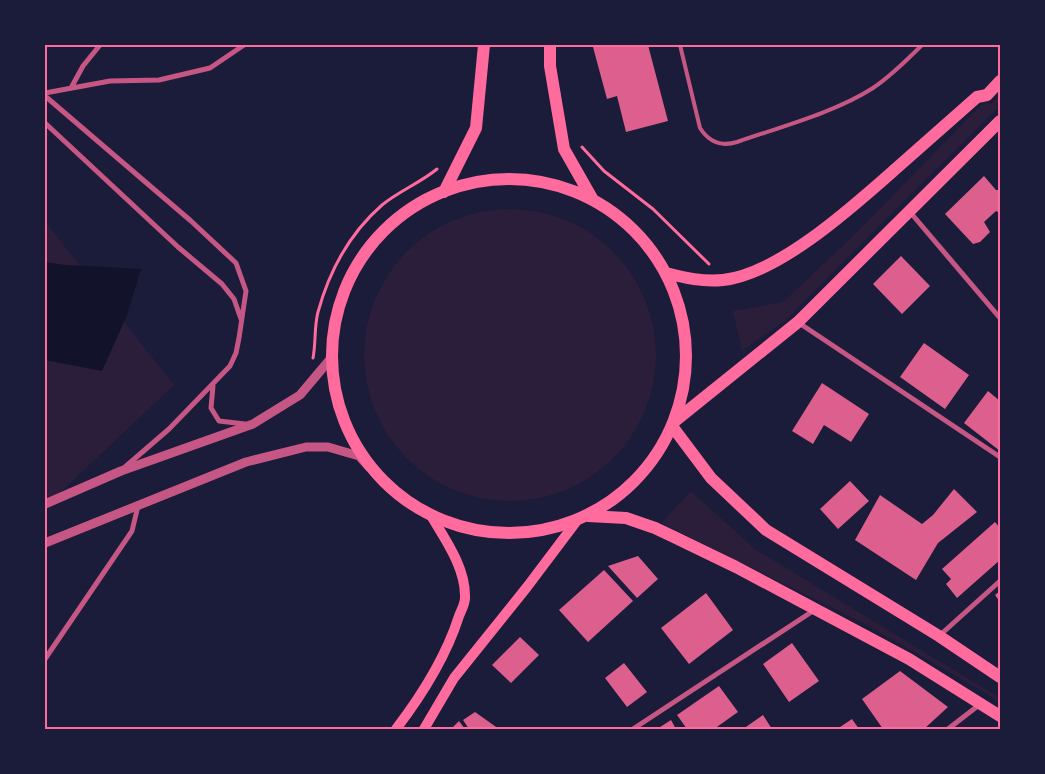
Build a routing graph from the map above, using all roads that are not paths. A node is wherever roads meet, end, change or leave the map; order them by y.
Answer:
1 (100, 45) edge
2 (244, 45) edge
3 (484, 45) edge
4 (550, 45) edge
5 (680, 45) edge
6 (922, 45) edge
7 (1000, 81) edge
8 (71, 88) junction
9 (45, 95) edge
10 (1000, 121) edge
11 (45, 123) edge
12 (444, 192) junction
13 (593, 200) junction
14 (910, 210) junction
15 (666, 273) junction
16 (1000, 318) edge
17 (242, 321) junction
18 (798, 322) junction
19 (332, 357) junction
20 (214, 384) junction
21 (673, 423) junction
22 (253, 424) junction
23 (1000, 457) edge
24 (369, 467) junction
25 (121, 471) junction
26 (45, 504) edge
27 (138, 505) junction
28 (430, 514) junction
29 (588, 516) junction
30 (576, 522) junction
31 (45, 543) edge
32 (1000, 581) edge
33 (816, 609) junction
34 (939, 636) junction
35 (45, 660) edge
36 (1000, 677) edge
37 (982, 703) junction
38 (1000, 716) edge
39 (396, 729) edge
40 (424, 729) edge
41 (633, 729) edge
42 (948, 729) edge

1 - 8 street
2 - 8 street
3 - 12 main road
4 - 13 main road
5 - 6 lane
7 - 15 main road
8 - 9 street
9 - 17 street
10 - 14 main road
11 - 17 street
12 - 13 main road
12 - 19 main road
13 - 15 main road
14 - 16 street
14 - 18 main road
15 - 21 main road
17 - 20 street
18 - 21 main road
18 - 23 street
19 - 22 street
19 - 24 main road
20 - 22 street
20 - 25 street
21 - 29 main road
21 - 34 main road
22 - 25 street
24 - 27 street
24 - 28 main road
25 - 26 street
27 - 31 street
27 - 35 street
28 - 30 main road
28 - 39 main road
29 - 30 main road
29 - 33 main road
30 - 40 main road
32 - 34 street
33 - 37 main road
33 - 41 street
34 - 36 main road
37 - 38 main road
37 - 42 street

